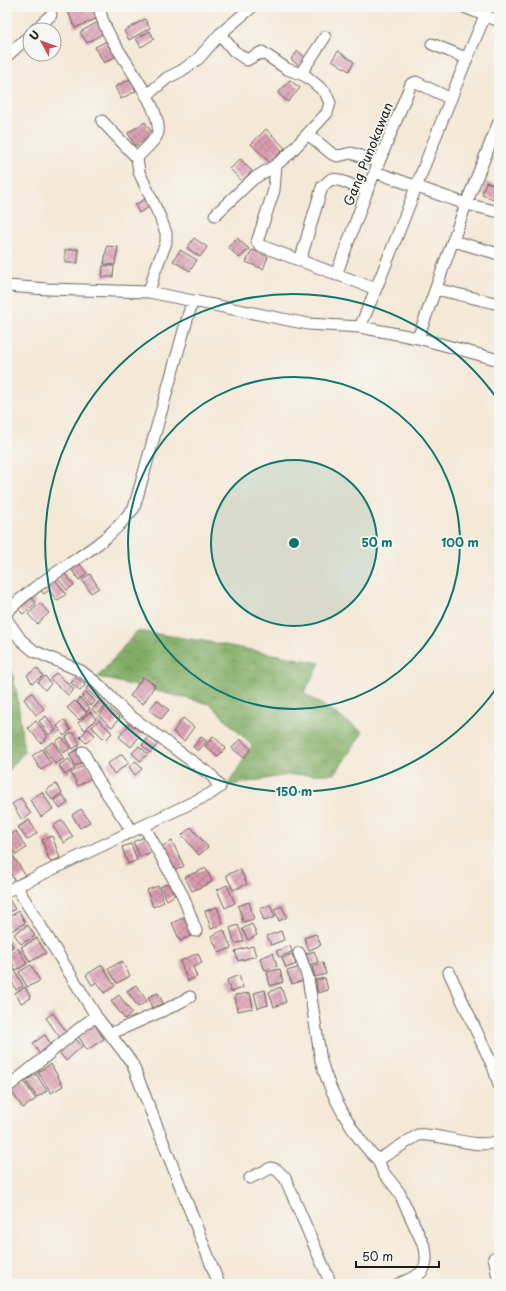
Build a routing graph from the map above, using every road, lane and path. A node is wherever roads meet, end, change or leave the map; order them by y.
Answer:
1 (98, 7) edge
2 (252, 7) edge
3 (464, 7) edge
4 (51, 15) dead end
5 (485, 16) junction
6 (499, 21) edge
7 (44, 22) edge
8 (220, 34) junction
9 (325, 37) dead end
10 (22, 42) edge
11 (432, 44) dead end
12 (7, 56) edge
13 (466, 58) junction
14 (301, 74) junction
15 (146, 96) junction
16 (451, 99) junction
17 (102, 121) dead end
18 (499, 122) edge
19 (308, 134) junction
20 (137, 158) junction
21 (276, 165) junction
22 (377, 167) junction
23 (417, 186) junction
24 (367, 191) junction
25 (466, 204) junction
26 (499, 212) edge
27 (215, 215) dead end
28 (453, 241) junction
29 (499, 254) edge
30 (300, 261) junction
31 (336, 275) junction
32 (7, 286) edge
33 (376, 289) junction
34 (436, 289) junction
35 (149, 292) junction
36 (192, 302) junction
37 (499, 304) edge
38 (360, 327) junction
39 (418, 338) junction
40 (499, 360) edge
41 (7, 612) edge
42 (7, 620) edge
43 (83, 752) dead end
44 (144, 826) junction
45 (132, 832) junction
46 (12, 888) edge
47 (196, 931) dead end
48 (298, 953) dead end
49 (448, 972) dead end
50 (190, 997) dead end
51 (96, 1016) junction
52 (110, 1034) junction
53 (499, 1085) edge
54 (7, 1087) edge
55 (499, 1140) edge
56 (378, 1160) junction
57 (250, 1178) dead end
58 (494, 1258) dead end
59 (499, 1281) edge
60 (219, 1284) edge
61 (331, 1284) edge
62 (398, 1284) edge

1 - 15 street
2 - 8 street
3 - 5 street
4 - 7 street
5 - 6 street
5 - 13 street
8 - 14 street
8 - 15 street
9 - 14 street
10 - 12 street
11 - 13 street
13 - 16 street
14 - 19 street
15 - 20 street
16 - 22 street, Gang Punokawan
16 - 23 street
17 - 20 street
18 - 25 street
19 - 21 street
19 - 22 street
20 - 35 street
21 - 27 street
21 - 30 street
22 - 23 street
22 - 24 street, Gang Punokawan
23 - 25 street
23 - 33 street
24 - 30 street
24 - 31 street, Gang Punokawan
25 - 26 street
25 - 28 street
28 - 29 street
28 - 34 street
30 - 31 street
31 - 33 street
32 - 35 street
33 - 38 street
34 - 37 street
34 - 39 street
35 - 36 street
36 - 38 street
36 - 41 street
38 - 39 street
39 - 40 street
42 - 44 street
43 - 45 street
44 - 45 street
44 - 47 street
45 - 46 street
46 - 51 street
48 - 56 street
49 - 53 street
50 - 52 street
51 - 52 street
51 - 54 street
52 - 60 street
55 - 56 street
56 - 62 street
57 - 61 street
58 - 59 street

